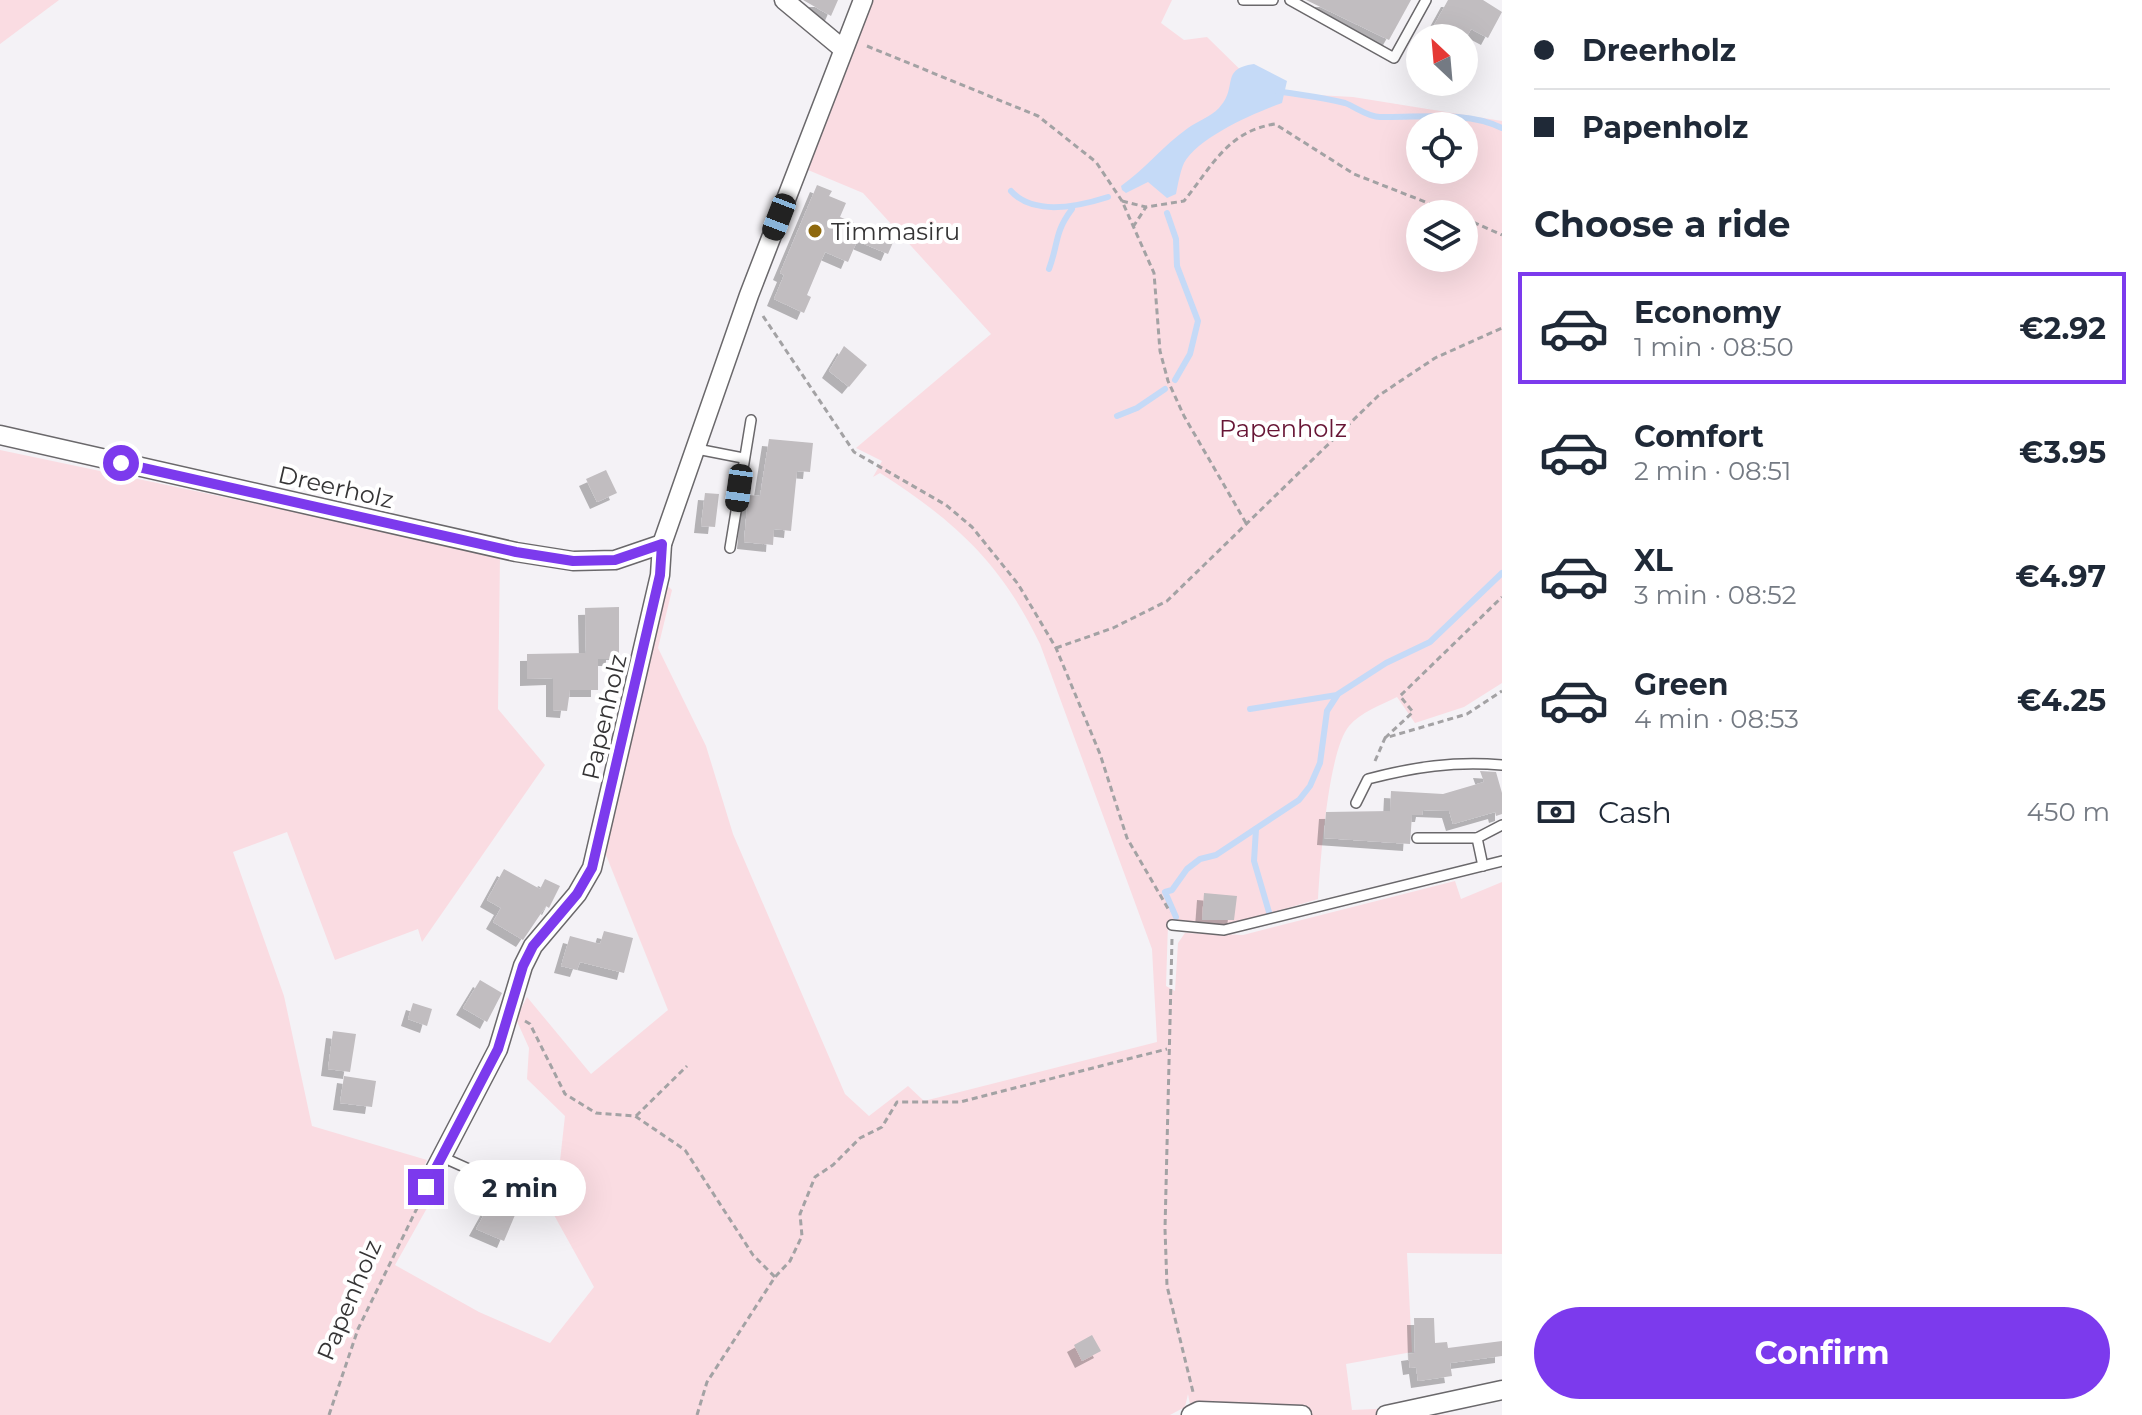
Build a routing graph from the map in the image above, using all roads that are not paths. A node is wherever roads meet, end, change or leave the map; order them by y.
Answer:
1 (784, 0) edge
2 (863, 0) edge
3 (1243, 0) edge
4 (1273, 0) edge
5 (1290, 0) edge
6 (1426, 0) edge
7 (1307, 4) edge
8 (846, 43) junction
9 (751, 420) dead end
10 (0, 435) edge
11 (697, 449) junction
12 (743, 458) junction
13 (662, 544) junction
14 (730, 548) dead end
15 (1502, 765) edge
16 (1356, 803) dead end
17 (1502, 825) edge
18 (1417, 838) dead end
19 (1477, 838) junction
20 (1502, 861) edge
21 (1483, 866) junction
22 (1172, 925) road end
23 (442, 1157) junction
24 (426, 1187) road end
25 (511, 1188) dead end
26 (1502, 1390) edge
27 (1195, 1413) edge
28 (1302, 1415) edge
29 (1386, 1415) edge

1 - 8 street
2 - 8 street, Papenholz
3 - 4 lane
5 - 7 lane
6 - 7 lane
8 - 11 street, Papenholz
9 - 12 lane
10 - 13 street, Dreerholz
11 - 12 lane
11 - 13 street, Papenholz
12 - 14 lane
13 - 23 street, Papenholz
15 - 16 lane
17 - 19 lane
18 - 19 lane
19 - 21 lane
20 - 21 lane
21 - 22 lane
23 - 24 street, Papenholz
23 - 25 lane
26 - 29 street
27 - 28 street

